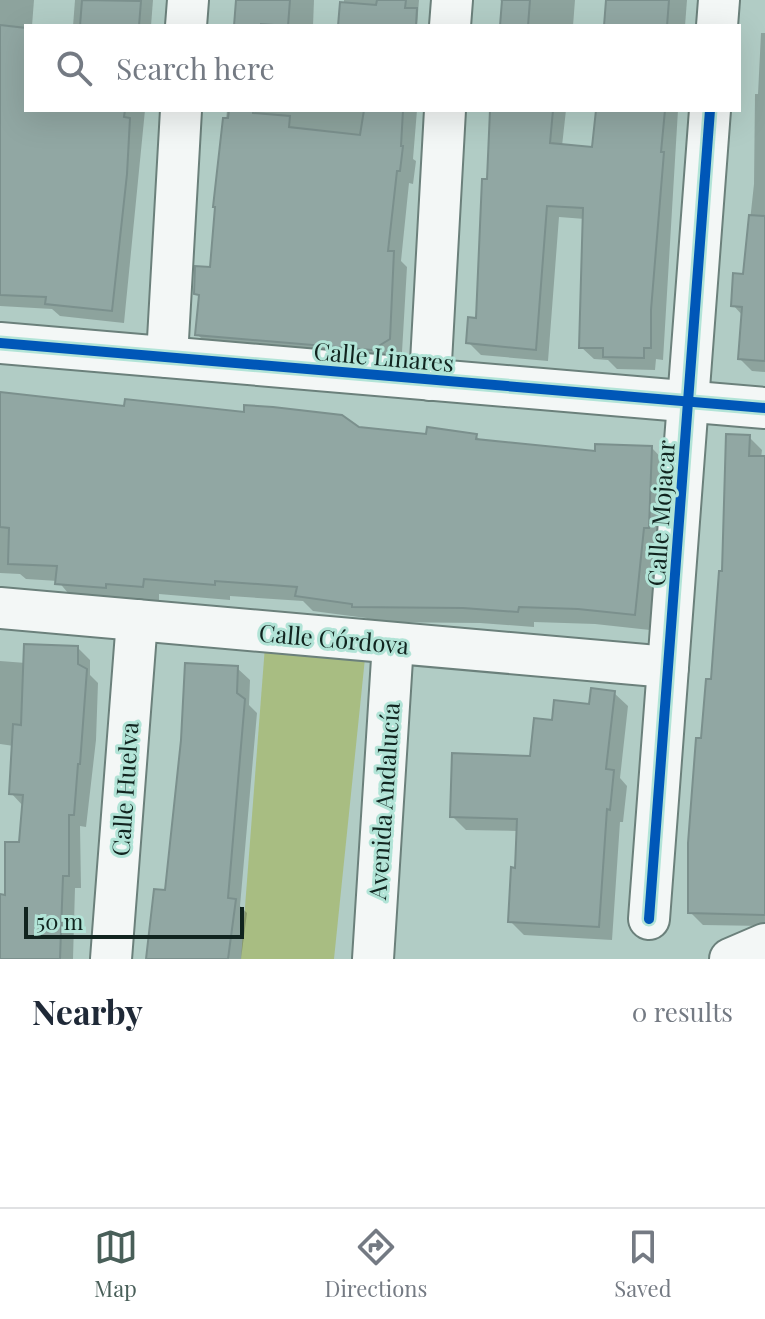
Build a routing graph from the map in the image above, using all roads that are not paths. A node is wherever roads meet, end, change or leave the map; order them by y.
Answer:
1 (188, 0) edge
2 (452, 0) edge
3 (719, 0) edge
4 (186, 24) edge
5 (450, 24) edge
6 (717, 24) edge
7 (181, 112) edge
8 (445, 112) edge
9 (710, 112) edge
10 (0, 343) edge
11 (167, 357) junction
12 (430, 380) junction
13 (688, 402) junction
14 (765, 408) edge
15 (0, 608) edge
16 (137, 620) junction
17 (393, 643) junction
18 (668, 667) junction
19 (649, 919) dead end
20 (765, 944) edge
21 (111, 959) edge
22 (373, 959) edge
23 (730, 959) edge

1 - 4 street
2 - 5 street
3 - 6 street
7 - 11 street
8 - 12 street
9 - 13 street, Calle Mojacar
10 - 11 street, Calle Linares
11 - 12 street, Calle Linares
12 - 13 street, Calle Linares
13 - 14 street, Calle Linares
13 - 18 street, Calle Mojacar
15 - 16 street, Calle Córdova
16 - 17 street, Calle Córdova
16 - 21 street, Calle Huelva
17 - 18 street, Calle Córdova
17 - 22 street, Avenida Andalucía
18 - 19 street, Calle Mojacar
20 - 23 street

